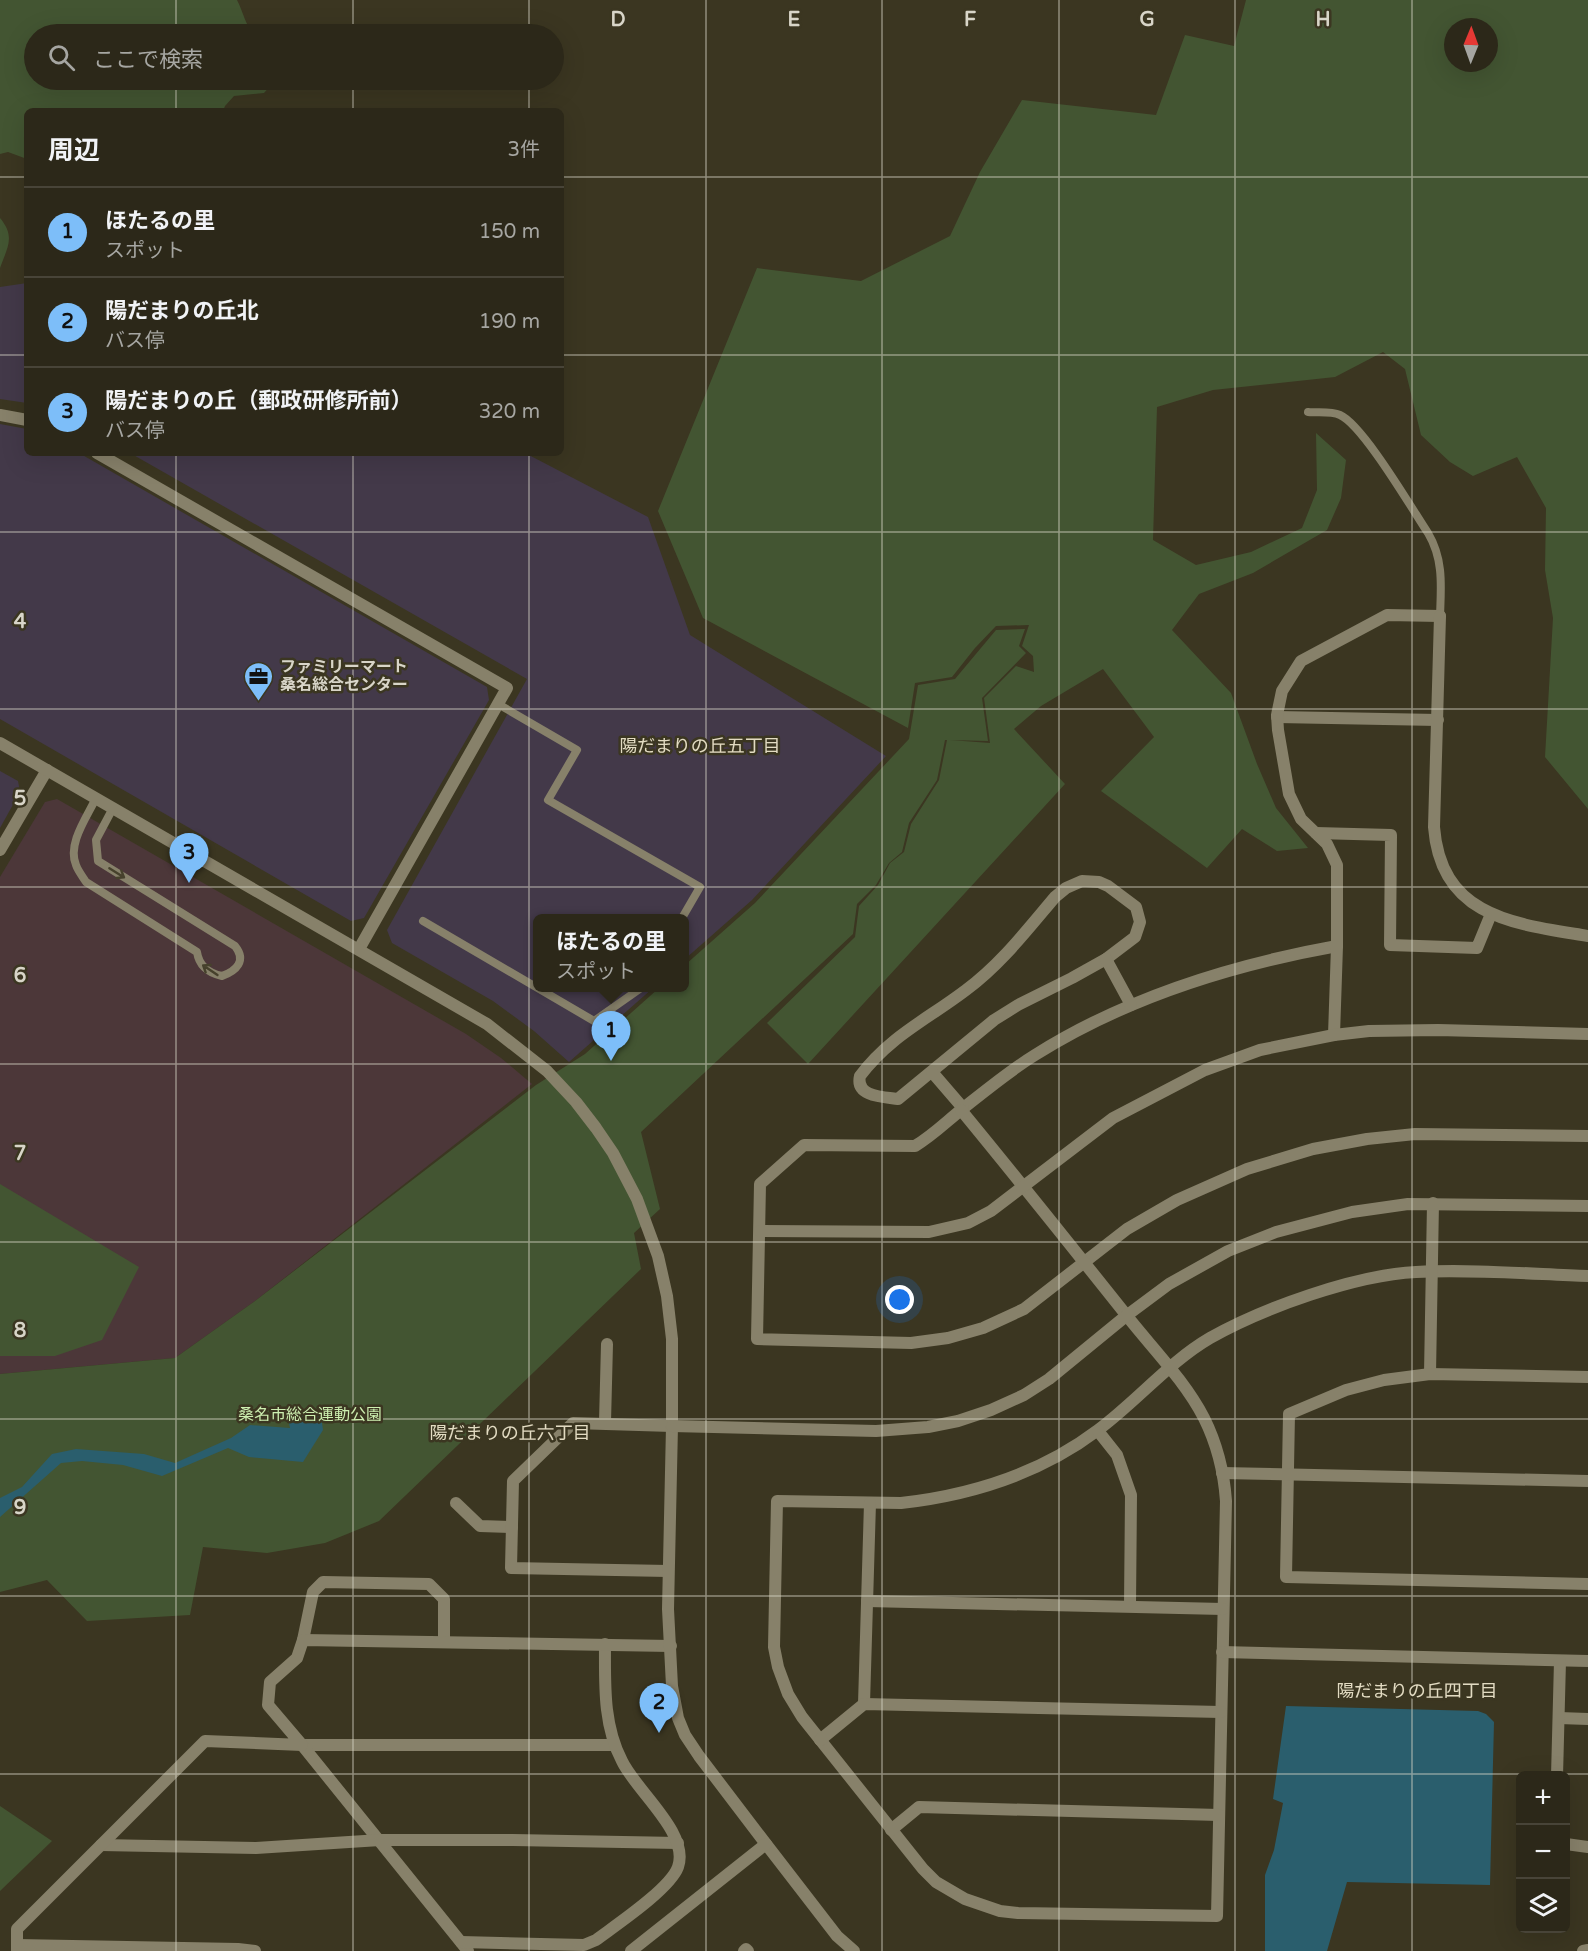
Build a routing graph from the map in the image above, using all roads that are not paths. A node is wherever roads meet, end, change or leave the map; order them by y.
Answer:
1 (1308, 412) dead end
2 (0, 415) edge
3 (24, 419) edge
4 (102, 456) edge
5 (1440, 616) junction
6 (498, 704) junction
7 (1277, 717) junction
8 (1438, 720) junction
9 (0, 743) edge
10 (47, 770) junction
11 (96, 798) junction
12 (113, 808) junction
13 (1316, 833) junction
14 (0, 850) edge
15 (684, 914) edge
16 (1491, 914) junction
17 (423, 921) dead end
18 (1588, 936) edge
19 (1337, 946) junction
20 (359, 949) junction
21 (1106, 959) junction
22 (533, 985) edge
23 (544, 992) edge
24 (634, 992) edge
25 (1131, 1005) junction
26 (1588, 1034) edge
27 (1334, 1035) junction
28 (932, 1072) junction
29 (962, 1109) junction
30 (1588, 1136) edge
31 (1023, 1185) junction
32 (1433, 1203) junction
33 (1588, 1206) edge
34 (760, 1232) junction
35 (1085, 1261) junction
36 (1432, 1272) junction
37 (1588, 1276) edge
38 (1126, 1316) junction
39 (607, 1344) dead end
40 (1170, 1369) junction
41 (1430, 1374) junction
42 (1588, 1377) edge
43 (605, 1422) junction
44 (672, 1426) junction
45 (1098, 1431) junction
46 (1222, 1473) junction
47 (1287, 1474) junction
48 (1588, 1481) edge
49 (456, 1503) dead end
50 (870, 1503) junction
51 (512, 1527) junction
52 (669, 1571) junction
53 (1588, 1584) edge
54 (867, 1601) junction
55 (1130, 1606) junction
56 (1223, 1609) junction
57 (303, 1640) junction
58 (444, 1642) junction
59 (605, 1644) junction
60 (671, 1646) junction
61 (1222, 1652) junction
62 (1560, 1660) junction
63 (1588, 1661) edge
64 (864, 1704) junction
65 (1221, 1713) junction
66 (1559, 1718) junction
67 (1588, 1719) edge
68 (820, 1740) junction
69 (302, 1745) junction
70 (614, 1746) junction
71 (1557, 1771) edge
72 (1220, 1815) junction
73 (891, 1830) junction
74 (380, 1840) junction
75 (678, 1843) junction
76 (766, 1844) junction
77 (101, 1845) junction
78 (1570, 1845) edge
79 (1588, 1847) edge
80 (465, 1947) edge
81 (17, 1948) edge
82 (1588, 1950) edge
83 (255, 1951) edge
84 (631, 1951) edge
85 (854, 1951) edge
86 (1583, 1951) edge

1 - 5 lane
2 - 3 street
4 - 6 street
5 - 7 street
5 - 8 street
6 - 15 lane
6 - 20 street
7 - 8 street
7 - 13 street
8 - 16 street
9 - 10 street
10 - 11 street
10 - 14 street
11 - 12 street
12 -> 11 lane
12 - 20 street
13 - 16 street
13 - 19 street
16 - 18 street
17 - 22 lane
19 - 25 street
19 - 27 street
20 - 44 street
21 - 25 street
21 - 28 street
21 - 28 street
23 - 24 lane
25 - 29 street
26 - 27 street
27 - 31 street
28 - 29 street
29 - 31 street
29 - 34 street
30 - 35 street
31 - 34 street
31 - 35 street
32 - 33 street
32 - 36 street
32 - 38 street
34 - 35 street
35 - 38 street
36 - 37 street
36 - 40 street
36 - 41 street
38 - 40 street
38 - 44 street
39 - 43 street
40 - 45 street
40 - 46 street
41 - 42 street
41 - 47 street
43 - 44 street
43 - 51 street
44 - 52 street
45 - 50 street
45 - 55 street
46 - 47 street
46 - 56 street
47 - 48 street
47 - 53 street
49 - 51 street
50 - 54 street
50 - 68 street
51 - 52 street
52 - 60 street
54 - 55 street
54 - 64 street
55 - 56 street
56 - 61 street
57 - 58 street
57 - 58 street
57 - 69 street
58 - 59 street
59 - 60 street
59 - 70 street
60 - 76 street
61 - 62 street
61 - 65 street
62 - 63 street
62 - 66 street
64 - 65 street
64 - 68 street
65 - 72 street
66 - 67 street
66 - 71 street
68 - 73 street
69 - 70 street
69 - 74 street
69 - 77 street
70 - 75 street
72 - 73 street
72 - 73 street
74 - 75 street
74 - 77 street
74 - 80 street
75 - 80 street
76 - 84 street
76 - 85 street
77 - 81 street
78 - 79 street
81 - 83 street
82 - 86 street

